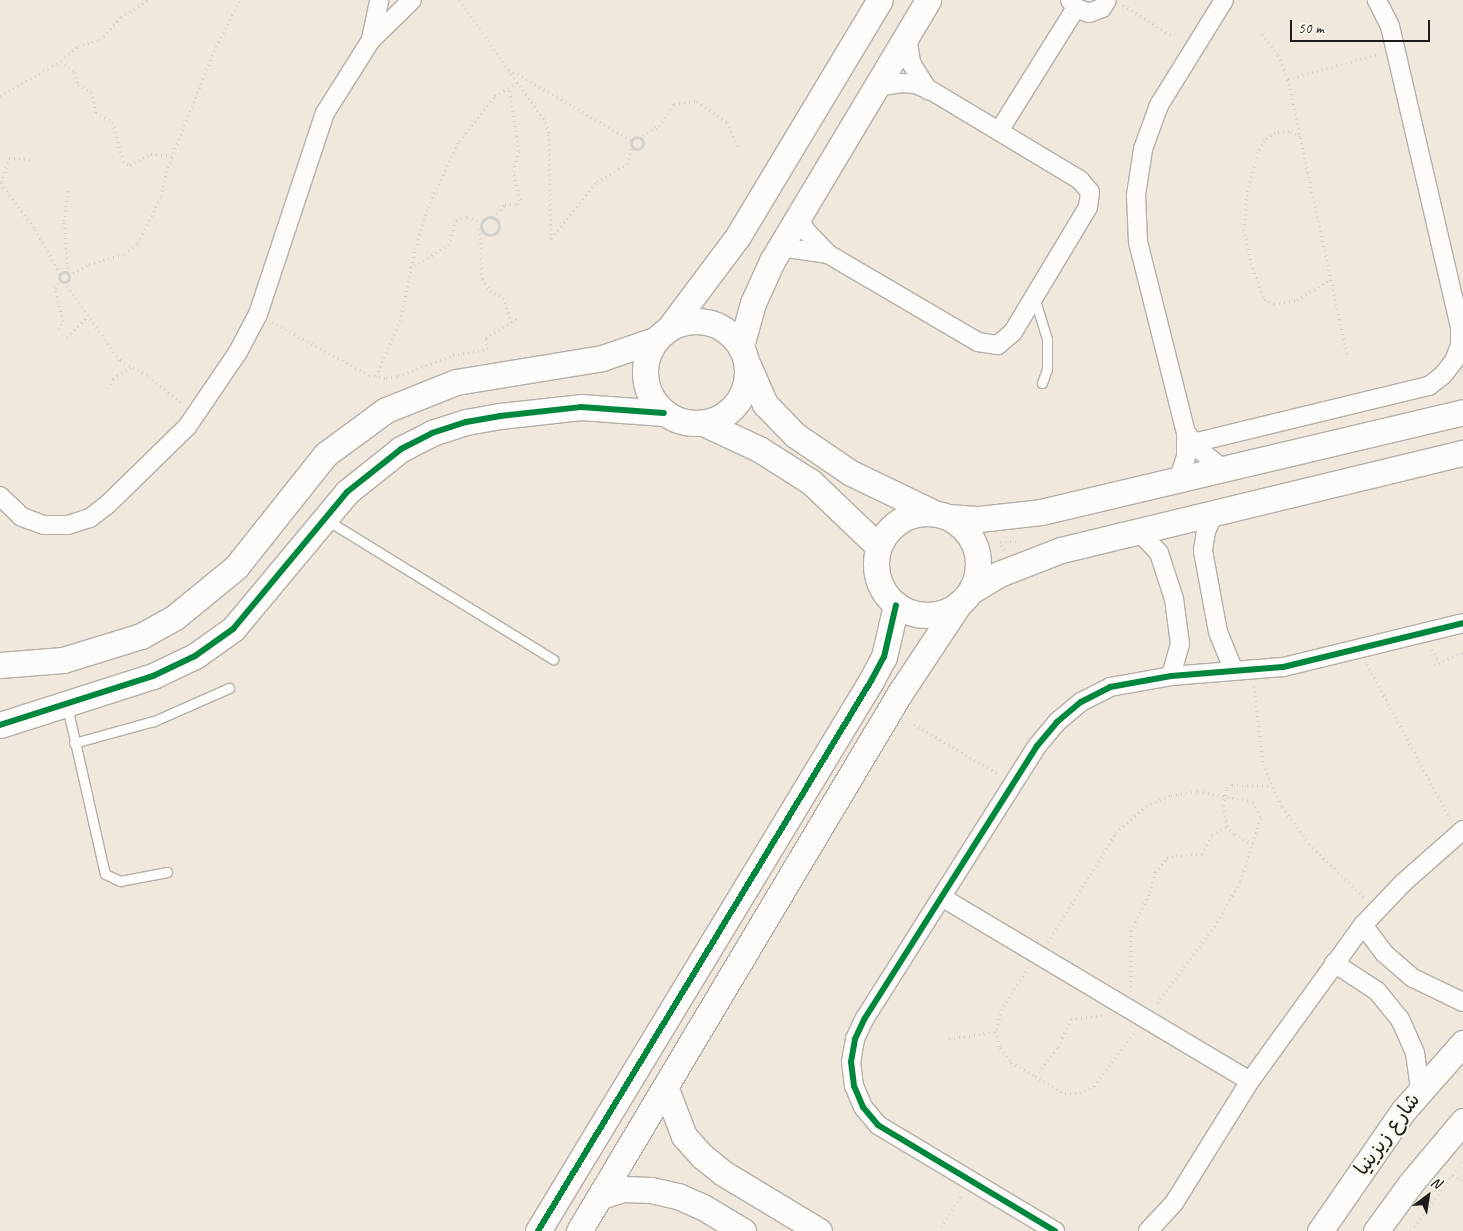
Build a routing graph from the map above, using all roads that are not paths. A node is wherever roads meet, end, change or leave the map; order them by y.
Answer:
1 (379, 0) edge
2 (412, 0) edge
3 (880, 0) edge
4 (928, 0) edge
5 (1107, 0) edge
6 (1224, 0) edge
7 (1377, 0) edge
8 (1073, 4) edge
9 (907, 34) junction
10 (371, 40) junction
11 (876, 87) junction
12 (928, 90) junction
13 (999, 131) junction
14 (798, 217) junction
15 (780, 247) junction
16 (828, 254) junction
17 (1034, 297) junction
18 (662, 334) junction
19 (744, 356) junction
20 (1042, 383) dead end
21 (1463, 412) edge
22 (664, 413) junction
23 (703, 424) junction
24 (1190, 438) junction
25 (1463, 453) edge
26 (1223, 469) junction
27 (1178, 480) junction
28 (0, 496) edge
29 (1215, 512) junction
30 (940, 514) junction
31 (325, 519) junction
32 (1138, 531) junction
33 (878, 546) junction
34 (965, 598) junction
35 (896, 605) junction
36 (1463, 622) edge
37 (141, 636) junction
38 (553, 658) dead end
39 (0, 664) edge
40 (1234, 670) junction
41 (153, 676) junction
42 (1171, 676) junction
43 (229, 688) dead end
44 (66, 703) junction
45 (0, 725) edge
46 (74, 743) junction
47 (1461, 832) edge
48 (167, 872) dead end
49 (943, 898) junction
50 (1363, 925) junction
51 (1334, 963) junction
52 (1463, 1002) edge
53 (1463, 1043) edge
54 (1250, 1081) junction
55 (666, 1089) junction
56 (1420, 1089) junction
57 (1463, 1121) edge
58 (601, 1196) junction
59 (538, 1231) edge
60 (579, 1231) edge
61 (743, 1231) edge
62 (819, 1231) edge
63 (1055, 1231) edge
64 (1148, 1231) edge
65 (1320, 1231) edge
66 (1376, 1231) edge

1 - 10 street
2 - 10 street
3 - 18 street
4 - 9 street
5 - 8 street
6 - 24 street
7 - 24 street
8 - 13 street
9 - 11 street
9 - 12 street
10 - 28 street
11 - 12 street
11 - 14 street
12 - 13 street
13 - 17 street
14 - 15 street
14 - 16 street
15 - 16 street
15 - 19 street
16 - 17 street
17 - 20 lane
18 - 19 street
18 - 22 street
18 - 37 street
19 - 23 street
19 - 30 street
21 - 26 street
22 - 23 street
22 - 31 street
23 - 33 street
24 - 26 street
24 - 27 street
25 - 29 street
26 - 27 street
27 - 30 street
29 - 32 street
29 - 40 street
30 - 33 street
30 - 34 street
31 - 38 lane
31 - 41 street
32 - 34 street
32 - 42 street
33 - 35 street
34 - 35 street
34 - 55 street
35 - 59 street
36 - 40 street
37 - 39 street
37 - 41 street
40 - 42 street
41 - 44 street
42 - 49 street
43 - 46 lane
44 - 45 street
44 - 46 lane
46 - 48 lane
47 - 50 street
49 - 54 street
49 - 63 street
50 - 51 street
50 - 52 street
51 - 54 street
51 - 56 street
53 - 56 street, شارع زيزينيا
54 - 64 street
55 - 58 street
55 - 62 street
56 - 65 street, شارع زيزينيا
57 - 66 street
58 - 60 street
58 - 61 street

